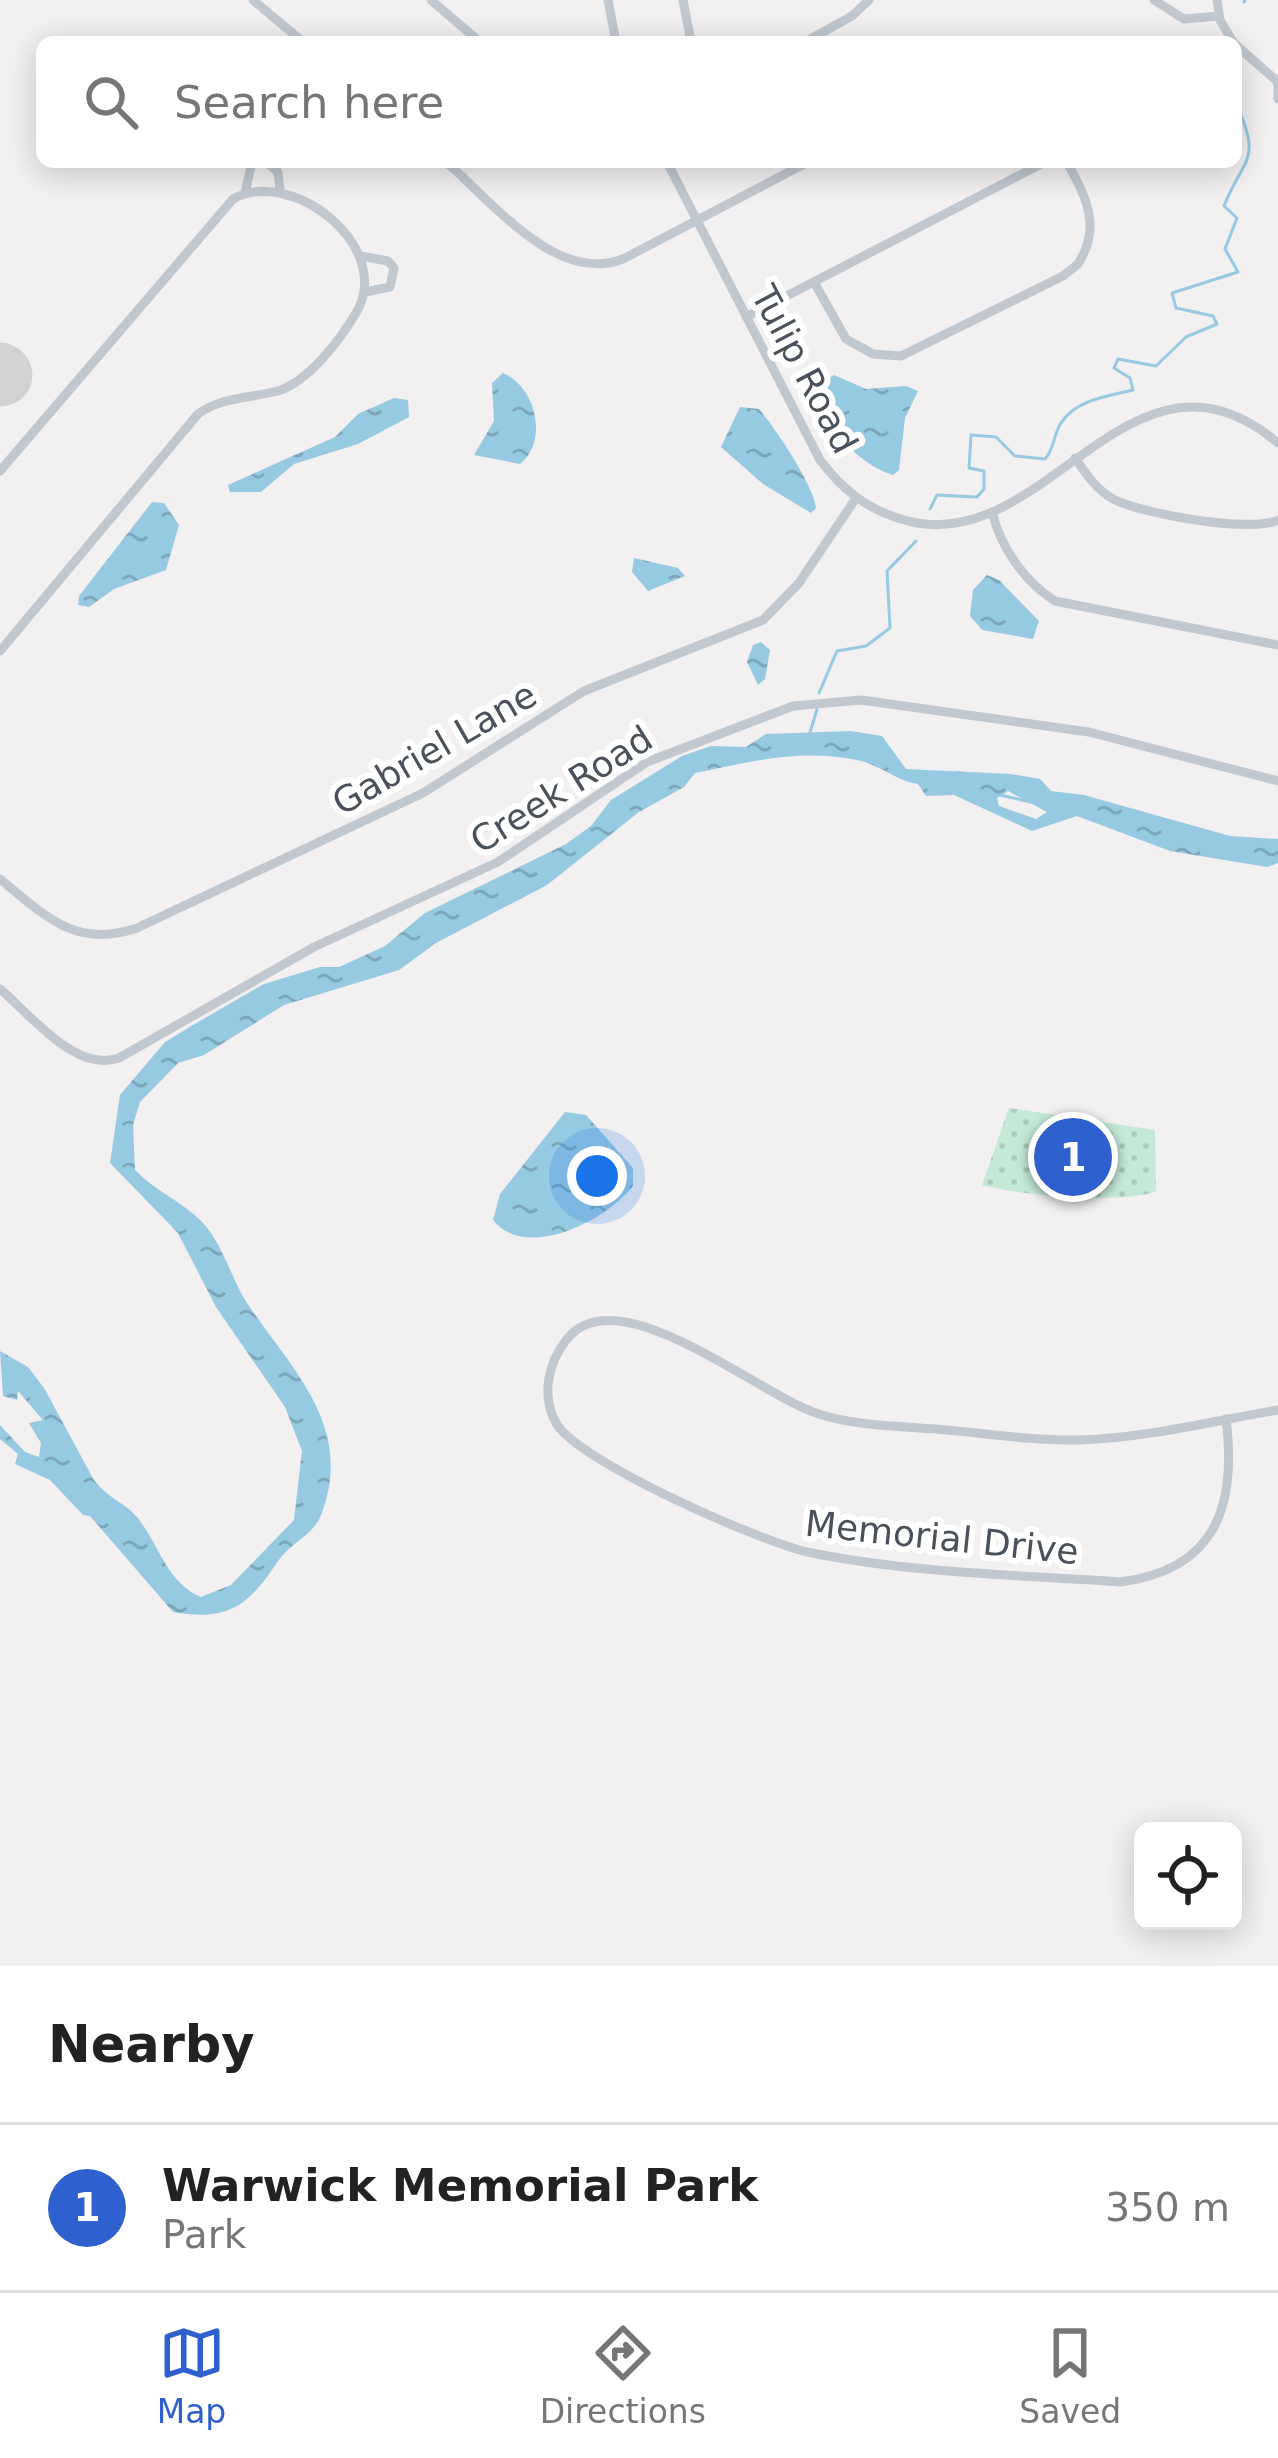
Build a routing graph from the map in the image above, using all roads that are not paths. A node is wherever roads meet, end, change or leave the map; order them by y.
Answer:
1 (253, 0) edge
2 (430, 0) edge
3 (608, 0) edge
4 (683, 0) edge
5 (869, 0) edge
6 (1154, 0) edge
7 (1217, 0) edge
8 (1219, 16) junction
9 (296, 36) edge
10 (473, 36) edge
11 (615, 36) edge
12 (690, 36) edge
13 (816, 36) edge
14 (1230, 36) edge
15 (1242, 51) edge
16 (1278, 83) edge
17 (1278, 99) edge
18 (251, 168) edge
19 (273, 168) edge
20 (453, 168) edge
21 (670, 168) edge
22 (796, 168) edge
23 (1033, 168) edge
24 (1070, 168) edge
25 (280, 190) junction
26 (245, 193) junction
27 (696, 220) junction
28 (361, 256) junction
29 (814, 282) junction
30 (365, 292) junction
31 (746, 317) junction
32 (1278, 443) edge
33 (1075, 458) junction
34 (0, 471) edge
35 (856, 498) junction
36 (992, 512) junction
37 (1278, 520) edge
38 (1278, 645) edge
39 (0, 651) edge
40 (1278, 781) edge
41 (0, 879) edge
42 (0, 989) edge
43 (1278, 1411) edge
44 (1226, 1419) junction

1 - 9 street
2 - 10 street
3 - 11 street
4 - 12 street
5 - 13 street
6 - 8 street
7 - 8 street
8 - 14 street
15 - 16 street
16 - 17 street
18 - 26 street
19 - 25 street
20 - 27 street
21 - 27 street, Tulip Road
22 - 27 street
23 - 29 street
24 - 29 street
25 - 26 street
25 - 28 street
26 - 34 street
27 - 31 street, Tulip Road
28 - 30 street
28 - 30 street
29 - 31 street
30 - 39 street
31 - 35 street, Tulip Road
32 - 33 street, Tulip Road
33 - 36 street, Tulip Road
33 - 37 street
35 - 36 street, Tulip Road
35 - 41 street, Gabriel Lane
36 - 38 street
40 - 42 street, Creek Road
43 - 44 street, Memorial Drive
44 - 44 street, Memorial Drive

